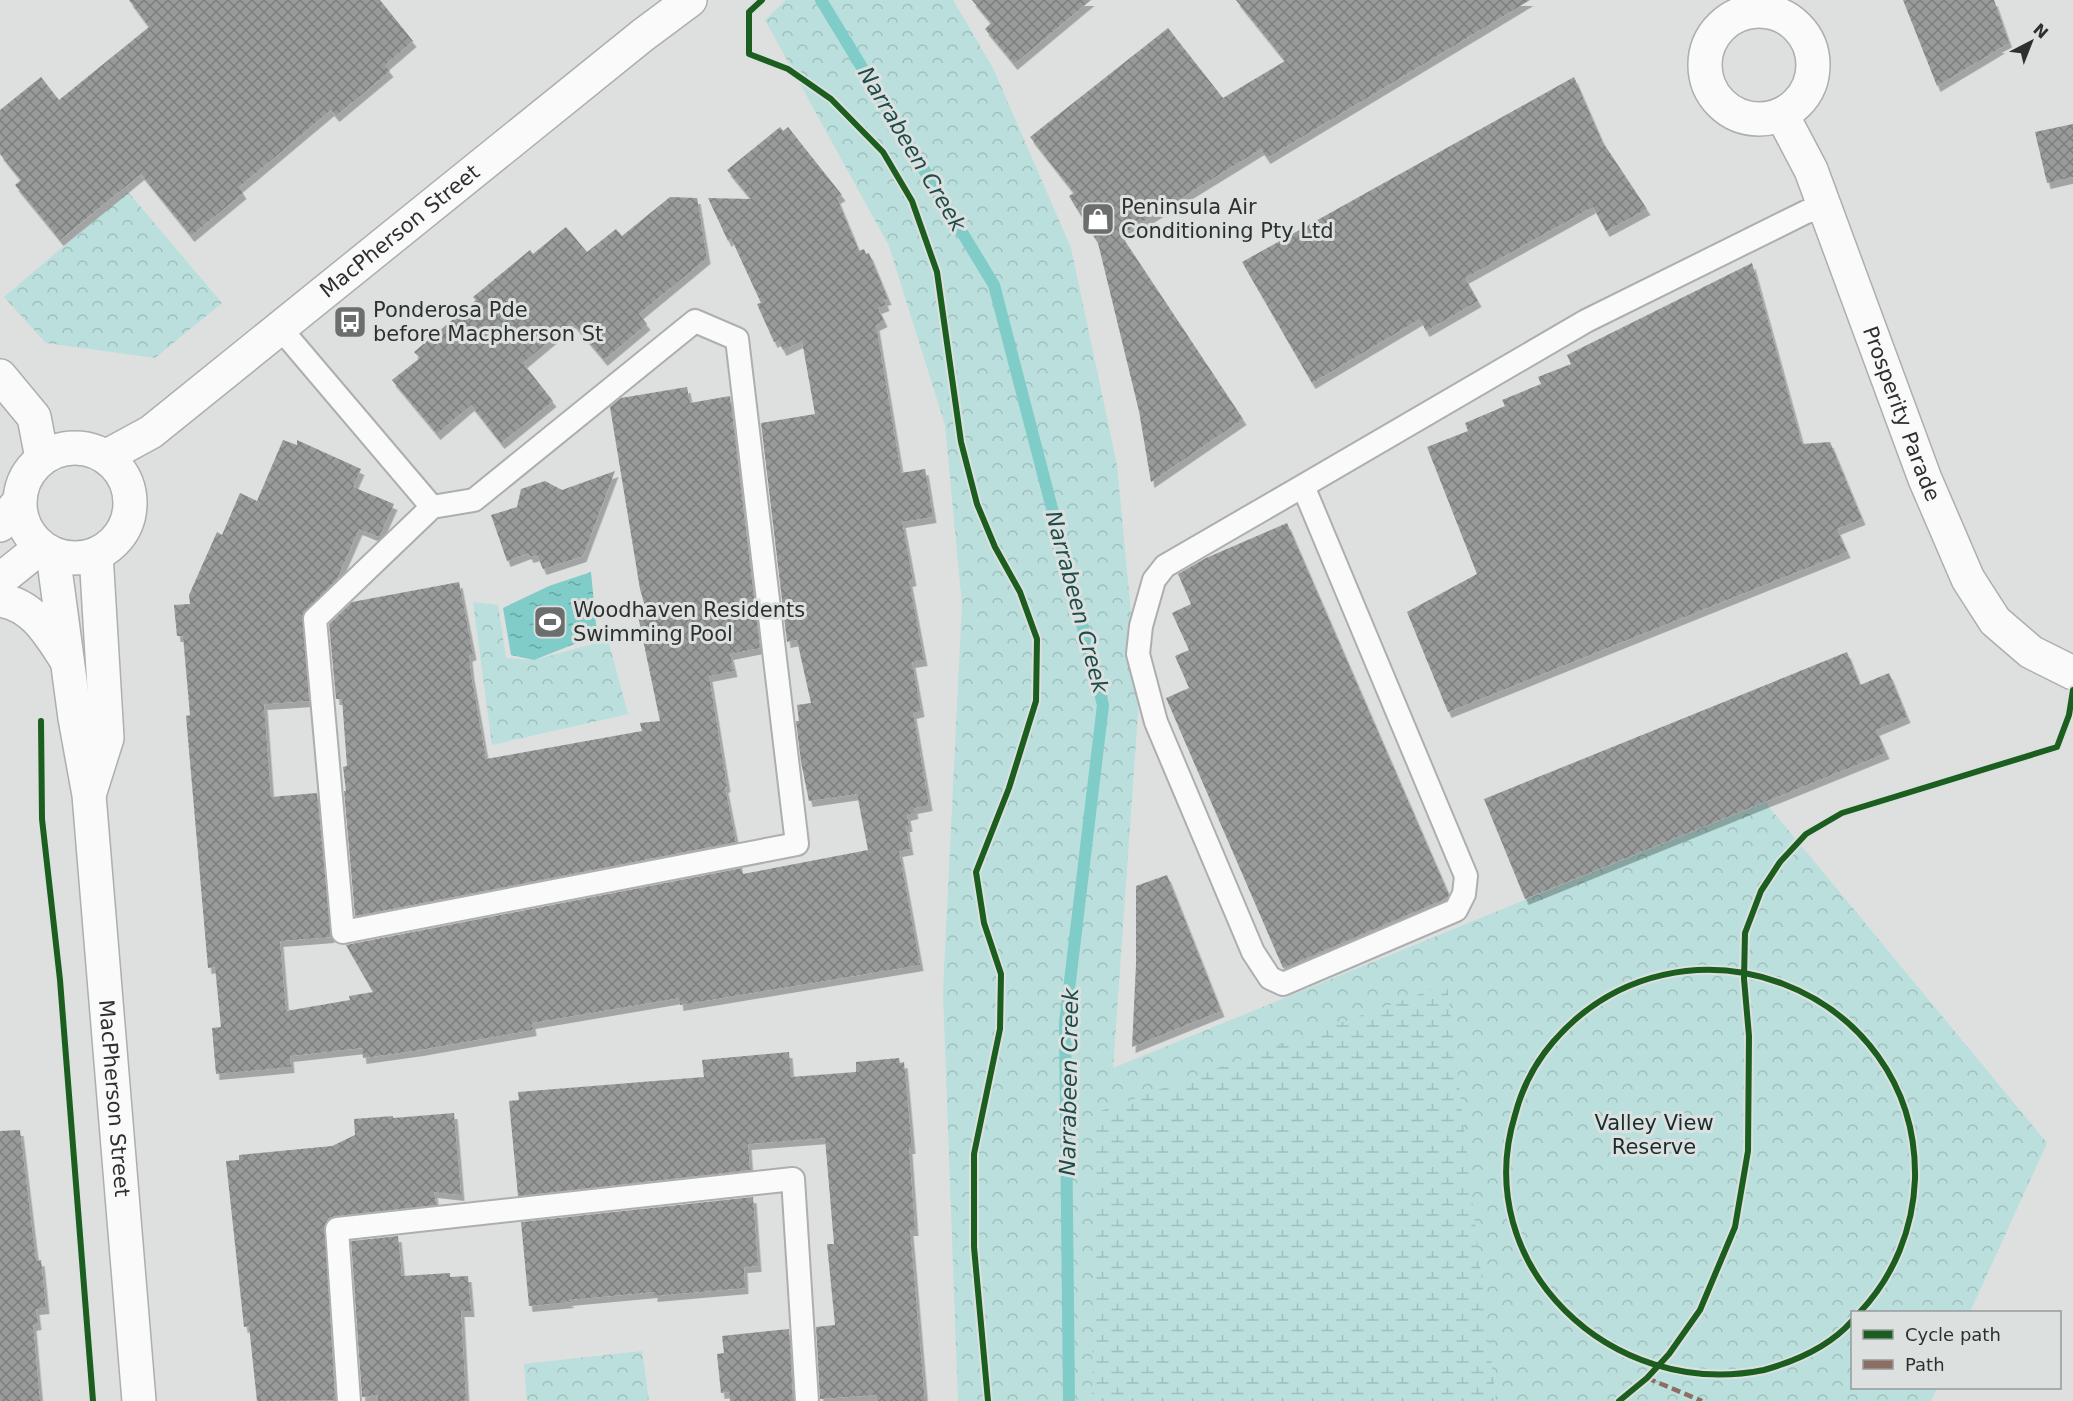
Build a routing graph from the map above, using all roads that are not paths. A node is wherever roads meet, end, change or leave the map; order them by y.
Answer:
1 (690, 0) edge
2 (1782, 115) dead end
3 (1825, 207) junction
4 (280, 328) junction
5 (0, 376) edge
6 (105, 457) junction
7 (42, 458) junction
8 (1303, 486) junction
9 (432, 507) junction
10 (10, 514) edge
11 (47, 550) junction
12 (96, 554) junction
13 (0, 580) edge
14 (0, 600) edge
15 (67, 661) junction
16 (2073, 673) edge
17 (89, 795) junction
18 (139, 1401) edge
19 (349, 1401) edge
20 (807, 1401) edge

1 - 4 street, MacPherson Street
2 - 3 street, Prosperity Parade
3 - 8 lane
3 - 16 street, Prosperity Parade
4 - 6 street, MacPherson Street
4 - 9 lane
5 - 7 street
6 - 7 street
6 - 12 street
7 - 10 street
8 - 8 lane
9 - 9 lane
10 - 11 street
11 - 12 street
11 - 13 street
11 - 15 street, MacPherson Street
12 - 17 street, MacPherson Street
14 - 15 street
15 - 17 street, MacPherson Street
17 - 18 street, MacPherson Street
19 - 20 lane

